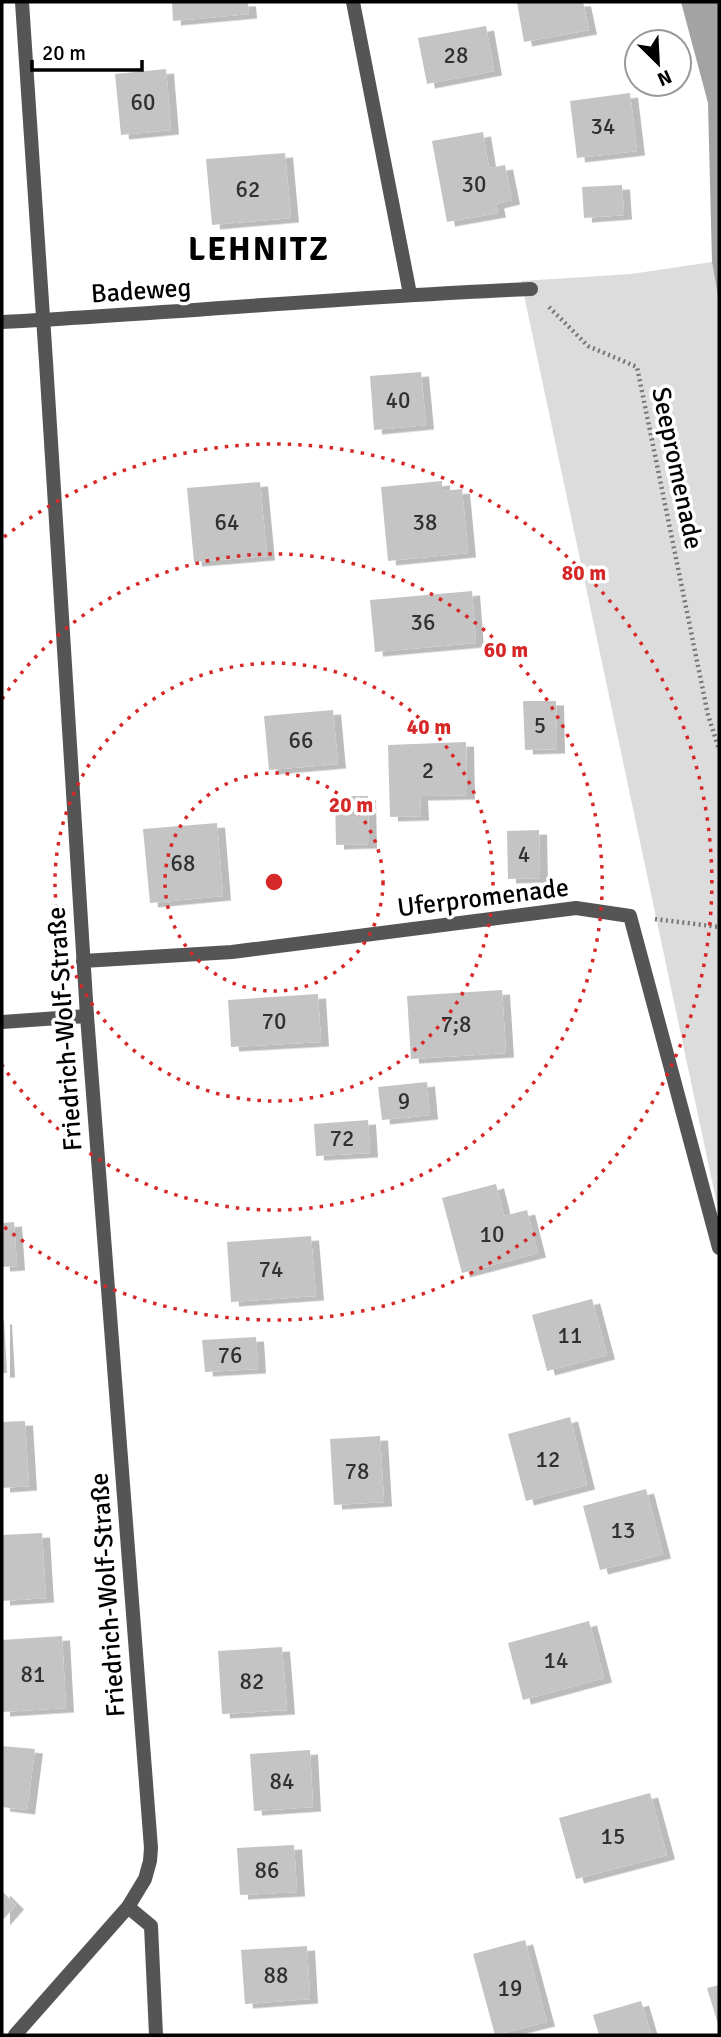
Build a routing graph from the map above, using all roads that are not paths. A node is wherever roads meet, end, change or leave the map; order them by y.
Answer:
1 (22, 2) edge
2 (353, 2) edge
3 (531, 289) road end
4 (410, 294) junction
5 (44, 321) junction
6 (2, 323) edge
7 (83, 961) junction
8 (87, 1016) junction
9 (2, 1022) edge
10 (719, 1248) edge
11 (128, 1907) junction
12 (15, 2035) edge
13 (156, 2035) edge

1 - 5 street, Friedrich-Wolf-Straße
2 - 4 street
3 - 4 street, Badeweg
4 - 5 street, Badeweg
5 - 6 street, Badeweg
5 - 7 street, Friedrich-Wolf-Straße
7 - 8 street, Friedrich-Wolf-Straße
7 - 10 street, Uferpromenade
8 - 9 street
8 - 11 street, Friedrich-Wolf-Straße
11 - 12 street, Friedrich-Wolf-Straße
11 - 13 street

